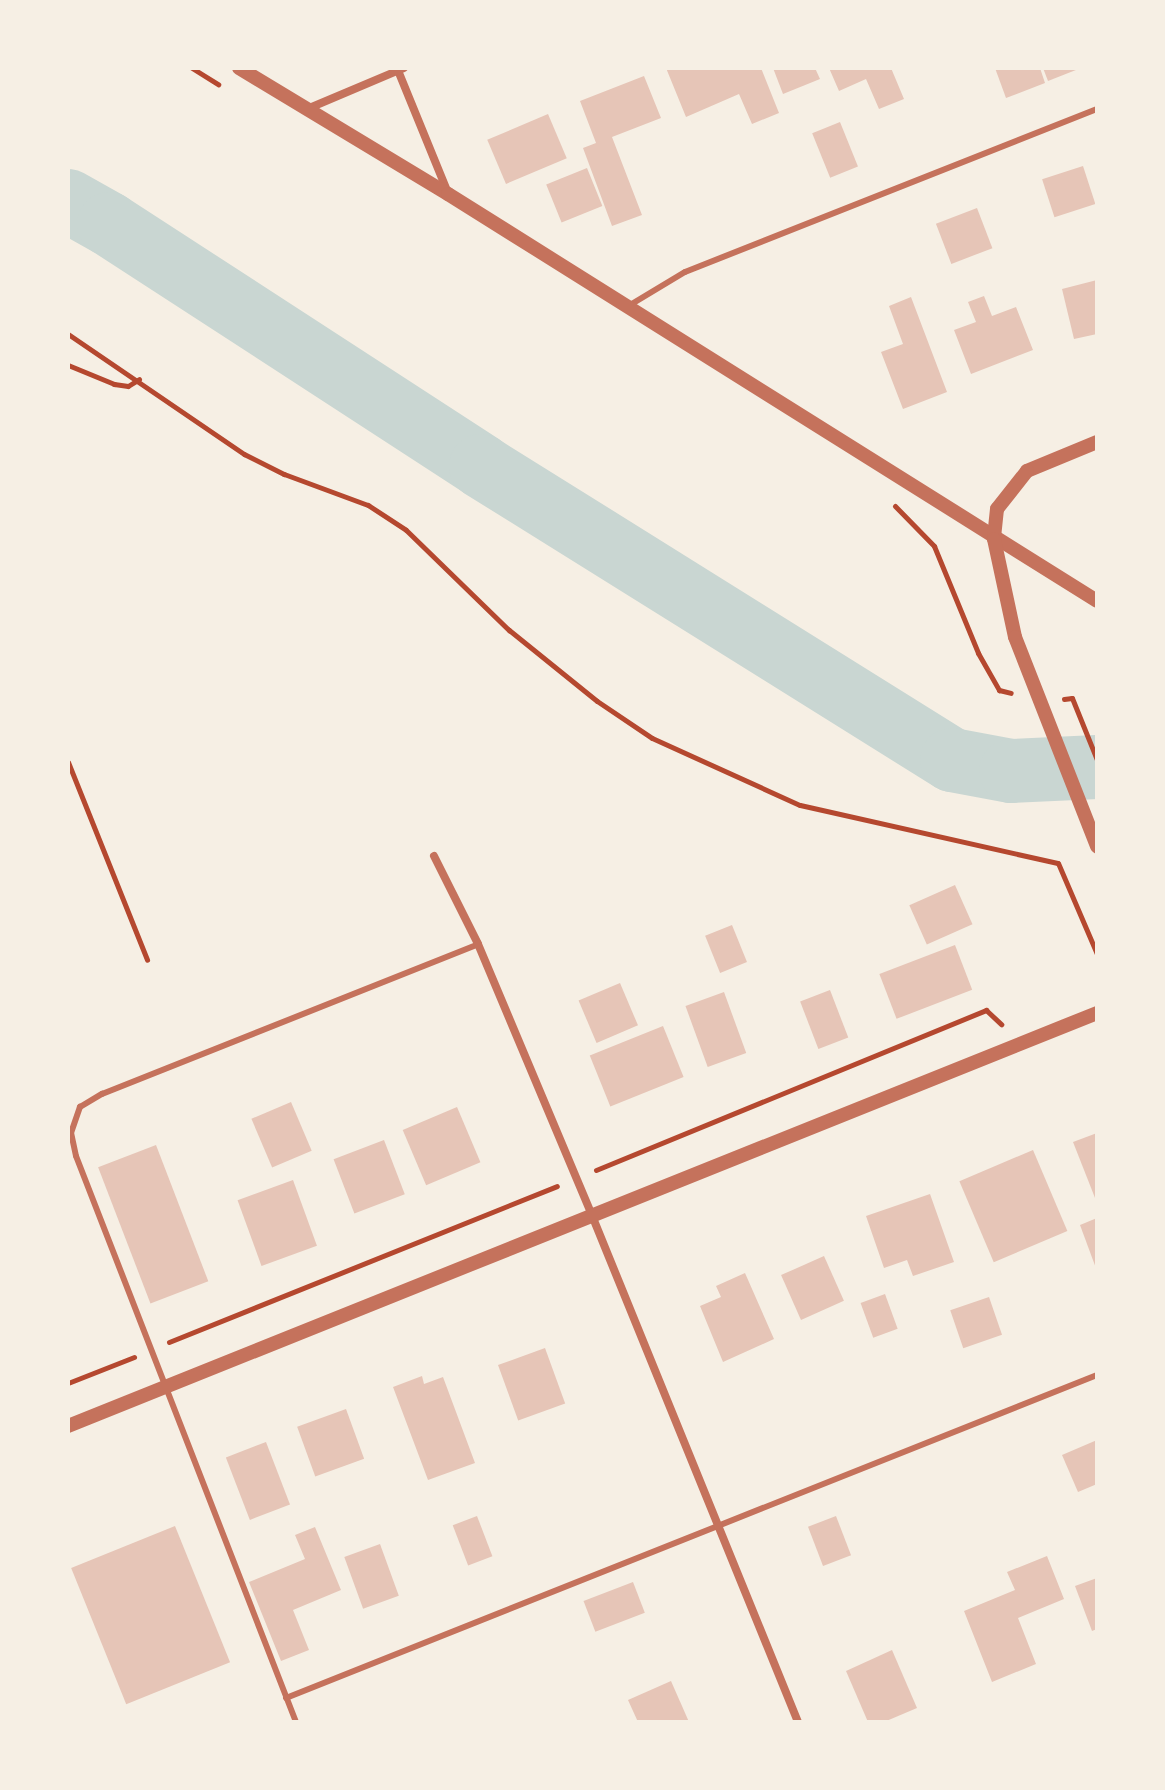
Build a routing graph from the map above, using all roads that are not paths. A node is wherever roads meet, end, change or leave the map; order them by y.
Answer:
1 (239, 68) edge
2 (399, 69) edge
3 (307, 109) junction
4 (1097, 109) edge
5 (448, 194) junction
6 (627, 307) junction
7 (1097, 442) edge
8 (994, 539) junction
9 (1097, 601) edge
10 (1096, 842) edge
11 (434, 856) dead end
12 (478, 944) junction
13 (1097, 1013) edge
14 (591, 1213) junction
15 (1097, 1375) edge
16 (168, 1386) junction
17 (68, 1426) edge
18 (718, 1527) junction
19 (286, 1698) junction
20 (296, 1722) edge
21 (798, 1722) edge

1 - 3 street
2 - 3 street
2 - 5 street
3 - 5 street
4 - 6 lane
5 - 6 street
6 - 8 street
7 - 8 street
8 - 9 street
8 - 10 street
11 - 12 street
12 - 14 street
12 - 16 lane
13 - 14 street
14 - 16 street
14 - 18 street
15 - 18 lane
16 - 17 street
16 - 19 lane
18 - 19 lane
18 - 21 street
19 - 20 lane

